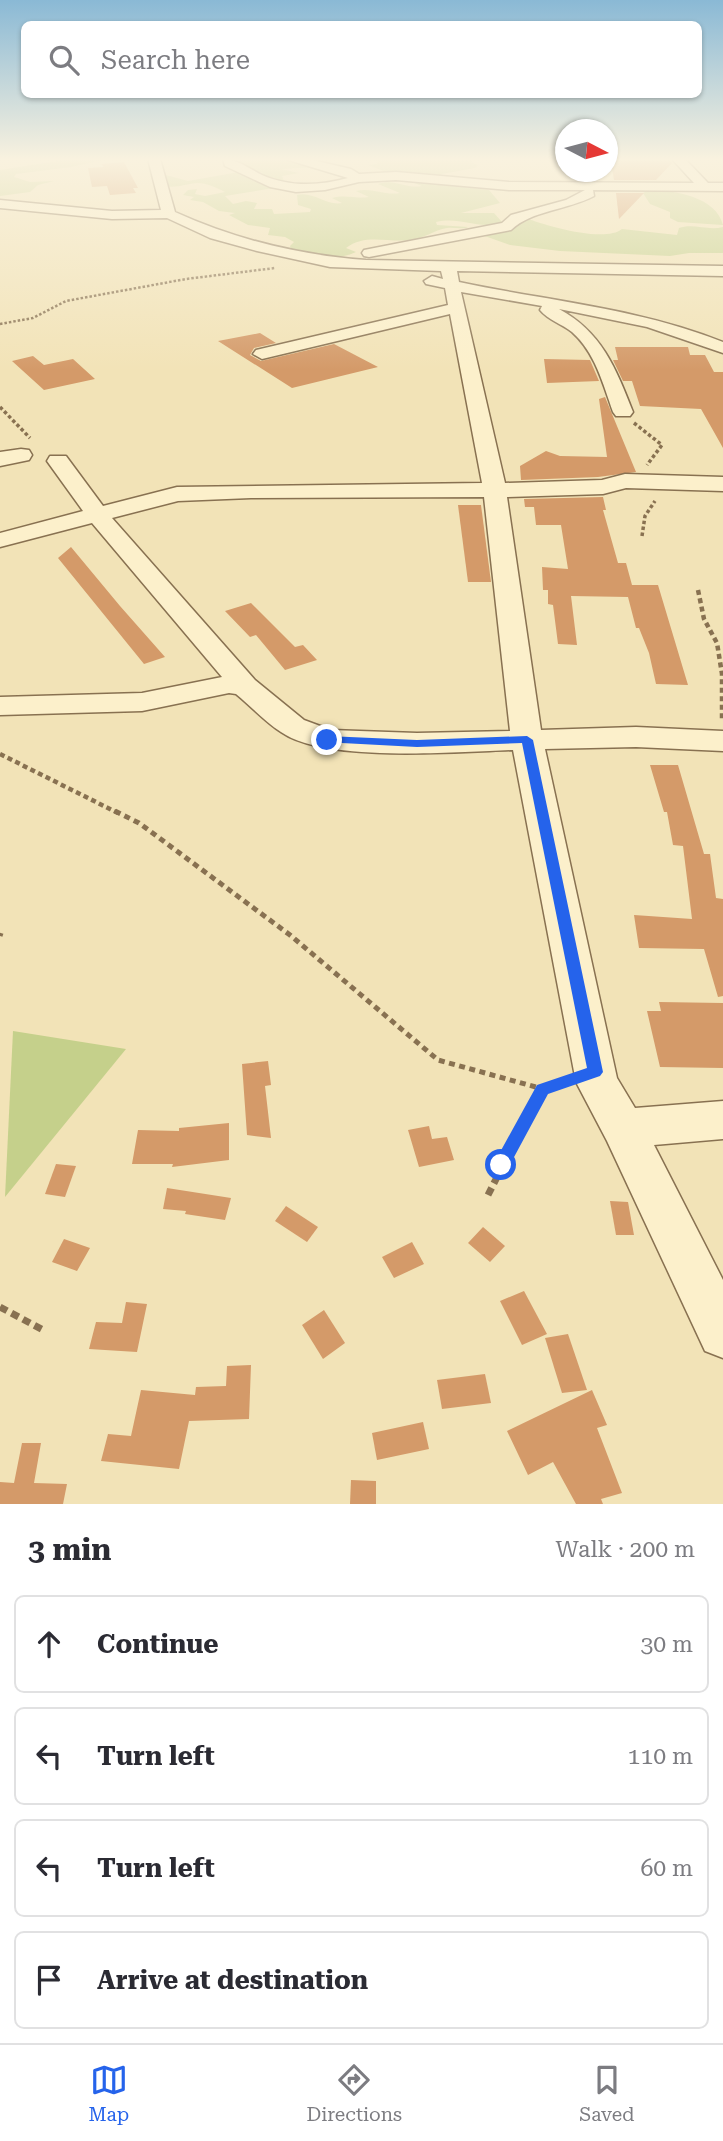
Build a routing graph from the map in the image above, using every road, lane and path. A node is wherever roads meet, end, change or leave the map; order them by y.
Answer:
1 (202, 229) edge
2 (490, 229) edge
3 (330, 262) junction
4 (281, 267) dead end
5 (723, 271) edge
6 (451, 287) junction
7 (531, 302) junction
8 (0, 324) edge
9 (723, 348) edge
10 (262, 354) dead end
11 (0, 407) edge
12 (623, 412) joint
13 (58, 461) joint
14 (645, 481) junction
15 (723, 484) edge
16 (495, 490) junction
17 (97, 515) junction
18 (642, 536) dead end
19 (0, 540) edge
20 (698, 590) dead end
21 (723, 640) edge
22 (717, 643) junction
23 (245, 686) junction
24 (0, 706) edge
25 (722, 732) edge
26 (527, 740) junction
27 (0, 754) edge
28 (595, 1072) junction
29 (543, 1089) junction
30 (723, 1120) edge
31 (623, 1128) junction
32 (488, 1195) dead end
33 (0, 1307) edge
34 (45, 1331) dead end
35 (723, 1333) edge

1 - 3 street
2 - 3 street
3 - 6 street
4 - 8 path
5 - 6 street
6 - 7 street
6 - 10 street
6 - 16 street
7 - 9 street
7 - 12 street
11 - 13 path
12 - 14 path
13 - 17 street
14 - 15 street
14 - 16 street
14 - 18 path
16 - 17 street
16 - 26 street
17 - 19 street
17 - 23 street
20 - 22 path
21 - 22 path
22 - 25 path
23 - 24 street
23 - 26 street
25 - 26 street
26 - 28 street
27 - 29 path
28 - 29 path
28 - 31 street
29 - 32 path
30 - 31 street
31 - 35 street
33 - 34 path

